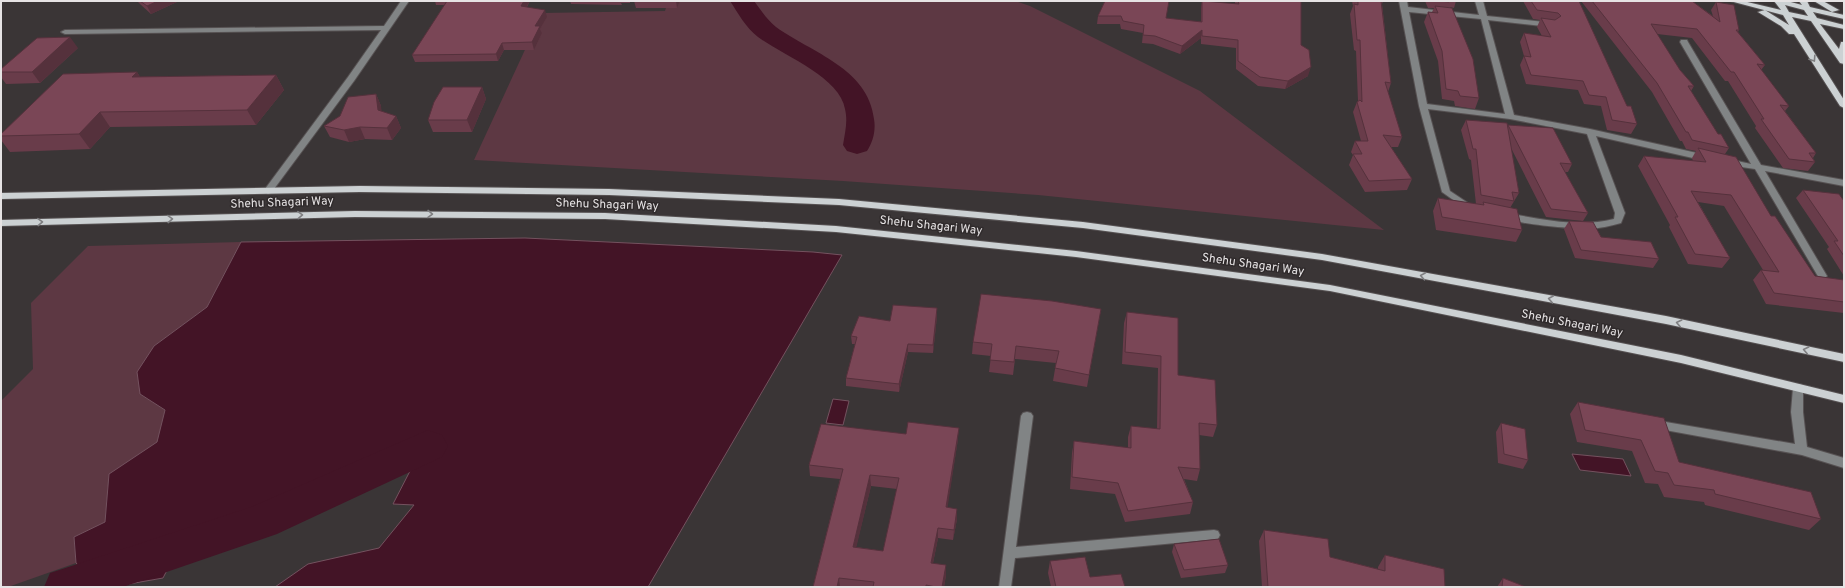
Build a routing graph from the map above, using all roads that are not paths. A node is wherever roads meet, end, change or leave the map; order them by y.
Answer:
1 (405, 1) edge
2 (1480, 1) edge
3 (1730, 1) edge
4 (1734, 1) edge
5 (1779, 1) edge
6 (1818, 1) edge
7 (1805, 4) edge
8 (1404, 5) edge
9 (1785, 13) junction
10 (1844, 14) edge
11 (1484, 17) junction
12 (1844, 17) edge
13 (1814, 20) junction
14 (1551, 25) edge
15 (1844, 27) edge
16 (387, 28) junction
17 (65, 32) dead end
18 (1684, 42) dead end
19 (1803, 44) junction
20 (1844, 44) edge
21 (1844, 61) edge
22 (1423, 106) junction
23 (1844, 106) edge
24 (1510, 117) junction
25 (1590, 132) junction
26 (1760, 168) junction
27 (1844, 183) edge
28 (268, 191) junction
29 (1, 196) edge
30 (1474, 210) edge
31 (1498, 214) edge
32 (1, 223) edge
33 (1822, 276) edge
34 (1844, 358) edge
35 (1798, 388) junction
36 (1844, 399) edge
37 (1027, 416) dead end
38 (1645, 422) edge
39 (1802, 450) junction
40 (1844, 463) edge
41 (1214, 535) dead end
42 (1010, 553) junction
43 (1005, 587) edge

1 - 16 street
2 - 11 street
3 - 19 main road
4 - 9 main road
5 - 7 main road
5 - 9 main road
6 - 10 main road
7 - 12 main road
7 - 13 main road
8 - 11 street
8 - 22 street
9 - 13 main road
9 - 19 main road
11 - 14 street
11 - 24 street
13 - 15 main road
13 - 21 main road
16 - 17 street
16 - 28 street
18 - 26 street
19 -> 23 main road
20 - 21 main road
22 - 24 street
22 - 30 street
24 - 25 street
25 - 26 street
25 - 31 street
26 - 27 street
26 - 33 street
28 - 29 main road, Shehu Shagari Way
34 -> 28 main road, Shehu Shagari Way
32 -> 35 main road, Shehu Shagari Way
35 - 36 main road, Shehu Shagari Way
35 - 39 street
37 - 42 street
38 - 39 street
39 - 40 street
41 - 42 street
42 - 43 street

